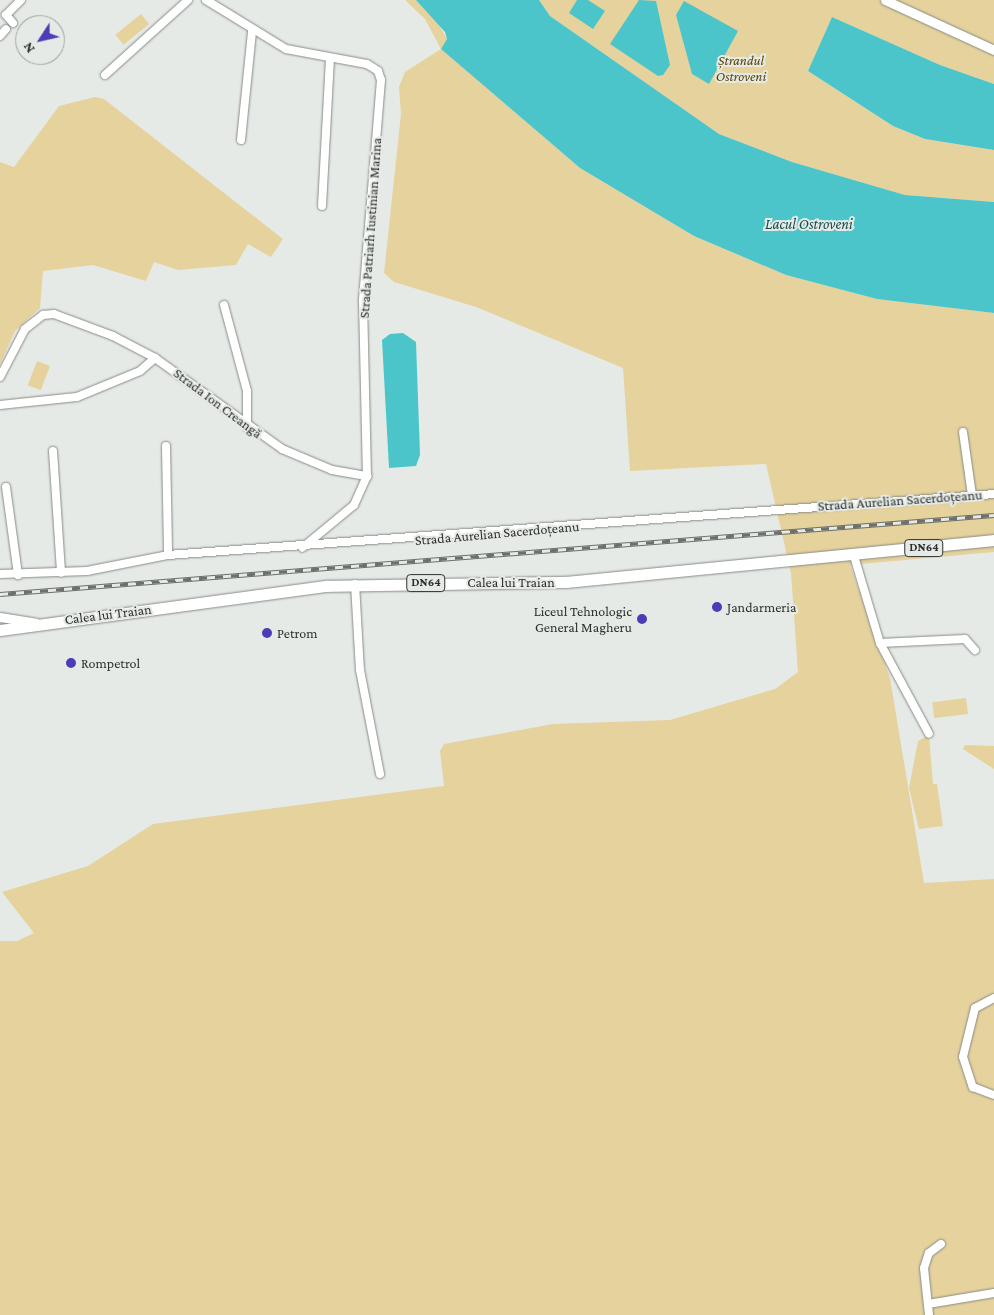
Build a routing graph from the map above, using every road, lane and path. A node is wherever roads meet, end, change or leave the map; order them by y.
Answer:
1 (21, 0) edge
2 (188, 0) edge
3 (206, 0) edge
4 (885, 0) edge
5 (13, 23) dead end
6 (6, 29) dead end
7 (252, 31) junction
8 (0, 36) edge
9 (994, 50) edge
10 (330, 60) junction
11 (105, 76) dead end
12 (241, 140) dead end
13 (322, 206) dead end
14 (224, 305) dead end
15 (155, 358) junction
16 (0, 377) edge
17 (0, 405) edge
18 (247, 427) junction
19 (963, 432) dead end
20 (166, 446) dead end
21 (53, 451) dead end
22 (366, 476) junction
23 (6, 487) dead end
24 (994, 494) edge
25 (972, 495) junction
26 (994, 540) edge
27 (302, 548) junction
28 (168, 555) junction
29 (854, 556) junction
30 (61, 573) junction
31 (0, 574) edge
32 (18, 575) junction
33 (355, 584) junction
34 (0, 617) edge
35 (36, 623) junction
36 (0, 630) edge
37 (880, 643) junction
38 (975, 650) dead end
39 (929, 734) dead end
40 (380, 774) dead end
41 (994, 998) edge
42 (994, 1095) edge
43 (941, 1244) dead end
44 (994, 1293) edge
45 (928, 1304) junction
46 (929, 1315) edge

1 - 5 street
2 - 11 street
3 - 7 street, Strada Patriarh Iustinian Marina
4 - 9 street
6 - 8 street
7 - 10 street, Strada Patriarh Iustinian Marina
7 - 12 street
10 - 13 street
10 - 22 street, Strada Patriarh Iustinian Marina
14 - 18 street
15 - 16 street, Strada Ion Creangă
15 - 17 street
15 - 18 street, Strada Ion Creangă
18 - 22 street, Strada Ion Creangă
19 - 25 street
20 - 28 street
21 - 30 street
22 - 27 street, Strada Patriarh Iustinian Marina
23 - 32 street
24 - 25 street, Strada Aurelian Sacerdoțeanu
25 - 27 street, Strada Aurelian Sacerdoțeanu
26 - 29 main road, Calea lui Traian / DN64
27 - 28 street, Strada Aurelian Sacerdoțeanu
28 - 30 street, Strada Aurelian Sacerdoțeanu
29 - 33 main road, Calea lui Traian / DN64
29 - 37 street
30 - 32 street, Strada Aurelian Sacerdoțeanu
31 - 32 street, Strada Aurelian Sacerdoțeanu
33 - 35 main road, Calea lui Traian / DN64
33 - 40 street
34 - 35 street
35 - 36 main road, Calea lui Traian / DN64
37 - 38 street
37 - 39 street
41 - 42 street
43 - 45 street
44 - 45 street
45 - 46 street

